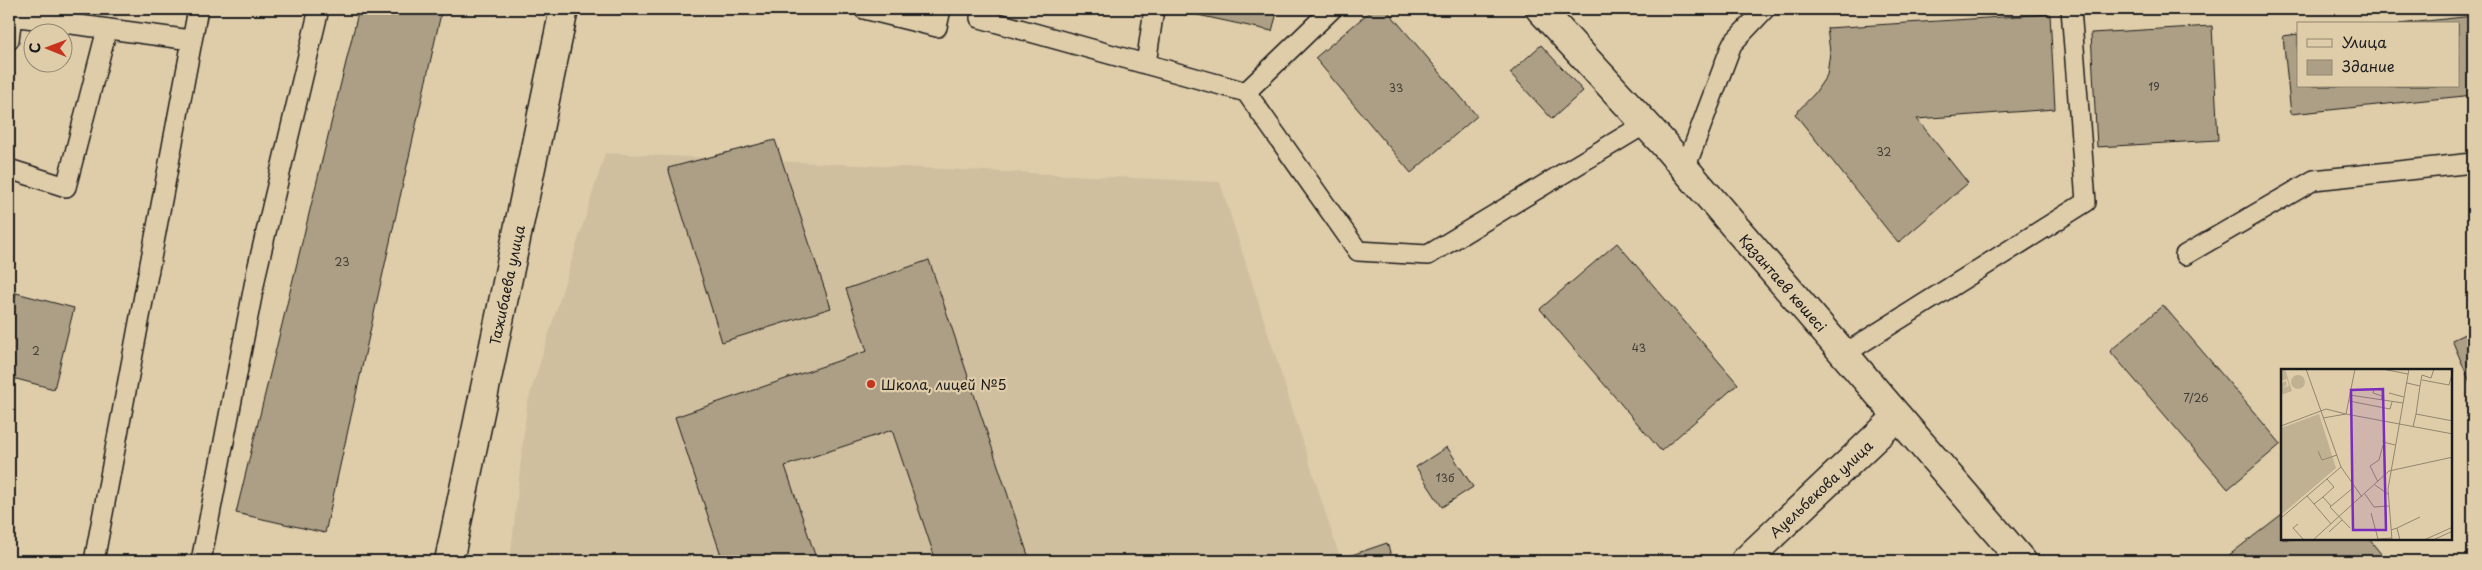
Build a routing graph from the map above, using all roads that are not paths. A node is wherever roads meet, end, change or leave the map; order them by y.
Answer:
1 (198, 9) edge
2 (319, 9) edge
3 (564, 9) edge
4 (864, 9) edge
5 (941, 9) edge
6 (1154, 9) edge
7 (1332, 9) edge
8 (1540, 9) edge
9 (1765, 9) edge
10 (2071, 9) edge
11 (980, 18) dead end
12 (107, 29) junction
13 (9, 40) edge
14 (192, 40) junction
15 (1146, 64) junction
16 (1246, 92) junction
17 (1645, 124) junction
18 (2473, 163) edge
19 (9, 169) edge
20 (1685, 169) junction
21 (2185, 255) dead end
22 (1844, 354) junction
23 (1897, 416) junction
24 (94, 561) edge
25 (201, 561) edge
26 (449, 561) edge
27 (1745, 561) edge
28 (2022, 561) edge

1 - 14 lane
2 - 25 lane
3 - 26 street, Тажибаева улица
4 - 5 lane
6 - 15 lane
7 - 16 lane
8 - 17 street, Қазантаев көшесі
9 - 20 lane
10 - 22 lane
11 - 15 lane
12 - 13 lane
12 - 14 lane
12 - 19 lane
14 - 24 lane
15 - 16 lane
16 - 17 lane
17 - 20 street, Қазантаев көшесі
18 - 21 lane
20 - 22 street, Қазантаев көшесі
22 - 23 street, Қазантаев көшесі
23 - 27 street, Ауельбекова улица
23 - 28 street, Қазантаев көшесі

